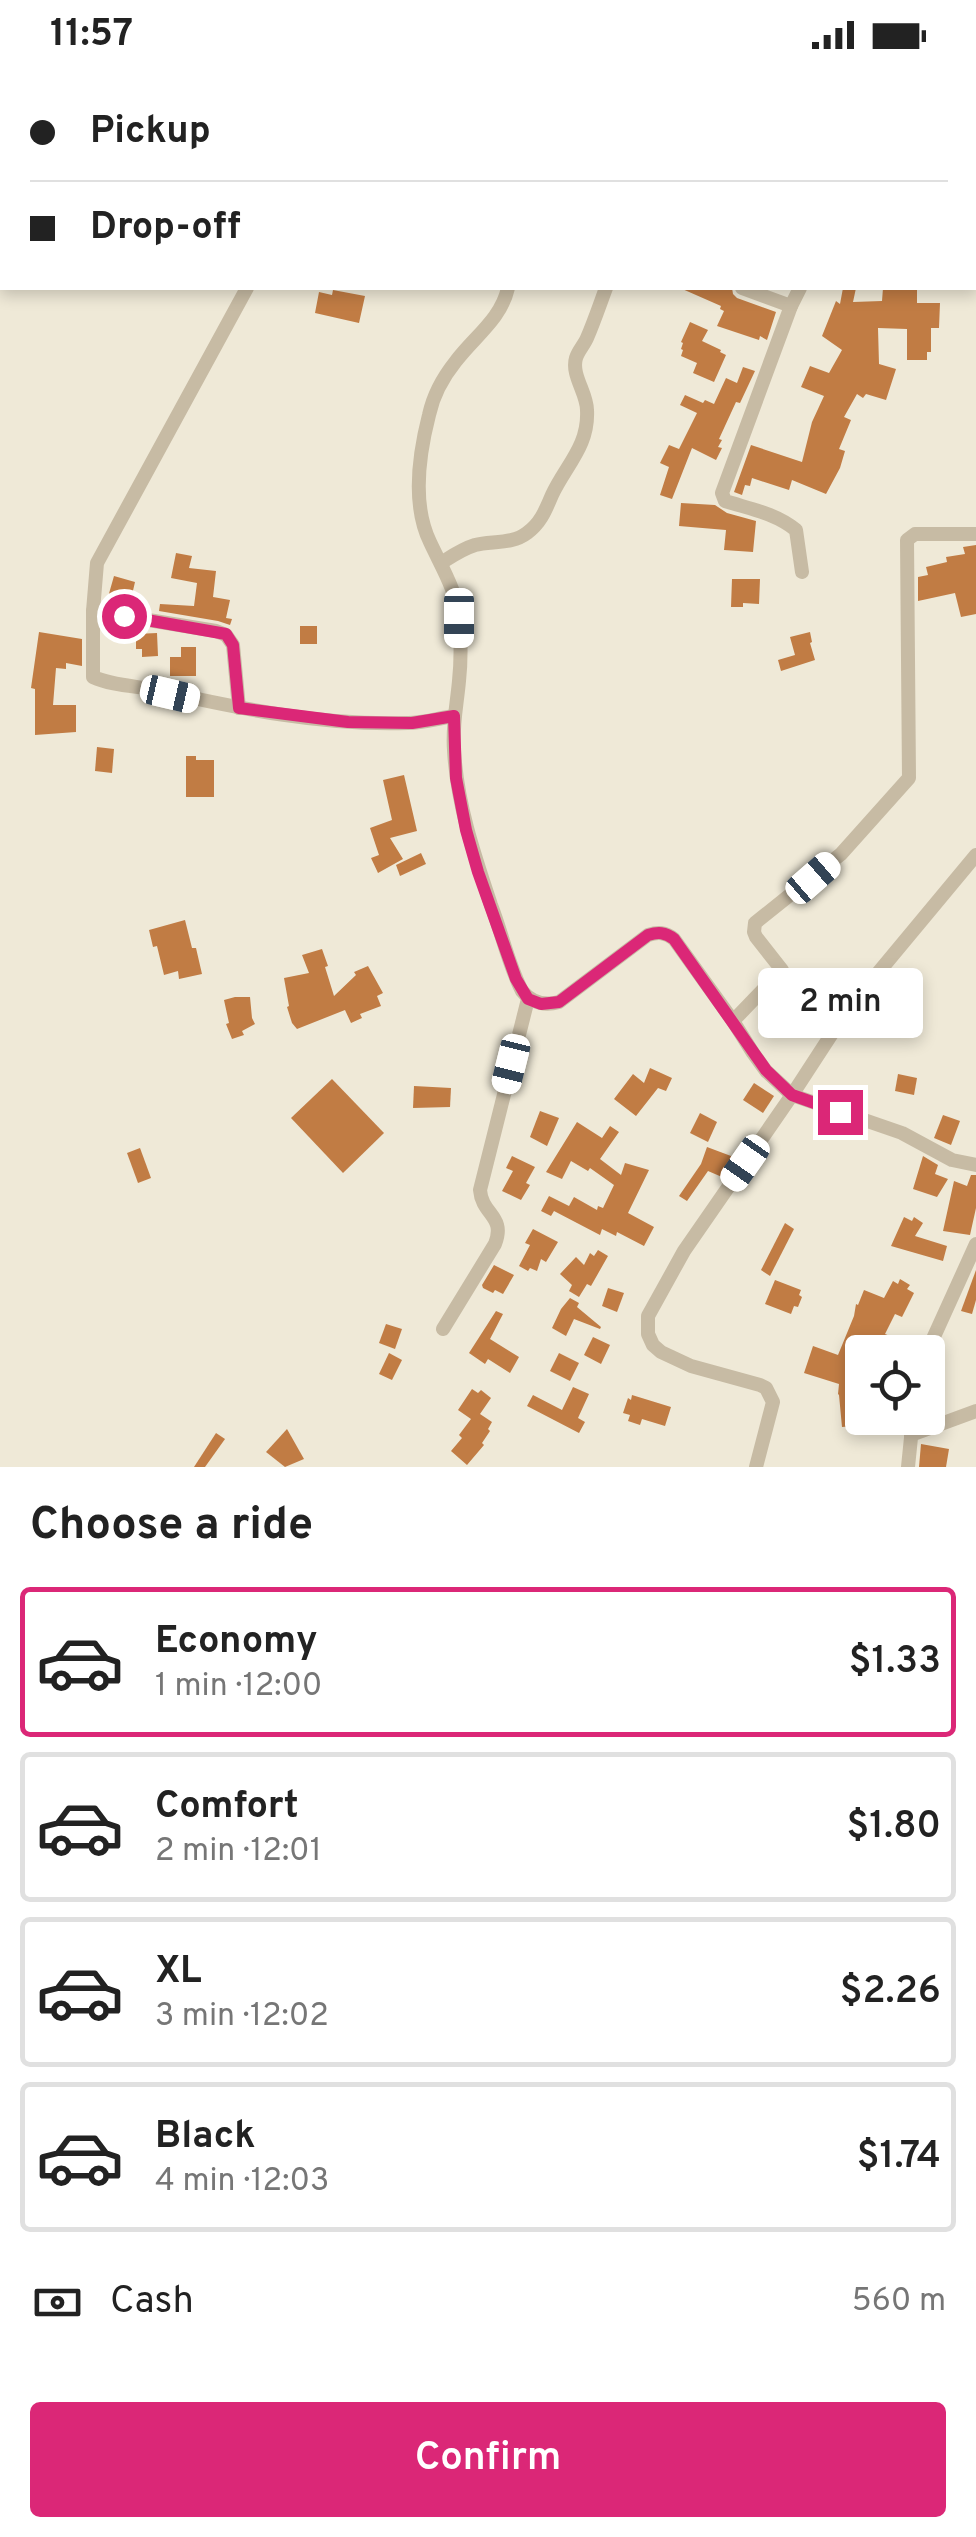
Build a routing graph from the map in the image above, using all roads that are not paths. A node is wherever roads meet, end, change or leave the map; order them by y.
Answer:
1 (246, 290) edge
2 (508, 290) edge
3 (605, 290) edge
4 (747, 290) edge
5 (799, 290) edge
6 (791, 306) junction
7 (976, 534) edge
8 (441, 563) junction
9 (802, 572) dead end
10 (93, 611) junction
11 (239, 708) junction
12 (454, 716) junction
13 (976, 855) edge
14 (528, 999) junction
15 (734, 1021) junction
16 (792, 1095) junction
17 (976, 1165) edge
18 (976, 1244) edge
19 (443, 1329) dead end
20 (933, 1335) edge
21 (976, 1410) edge
22 (945, 1422) edge
23 (911, 1435) edge
24 (756, 1467) edge
25 (908, 1467) edge

1 - 10 street
2 - 8 street
3 - 8 street
4 - 6 street
5 - 6 street
6 - 9 street
7 - 15 street
8 - 12 street
10 - 11 street
10 - 11 street
11 - 12 street
12 - 14 street
13 - 16 street
14 - 15 street
14 - 19 street
15 - 16 street
16 - 17 street
16 - 24 street
18 - 20 street
21 - 22 street
23 - 25 street

